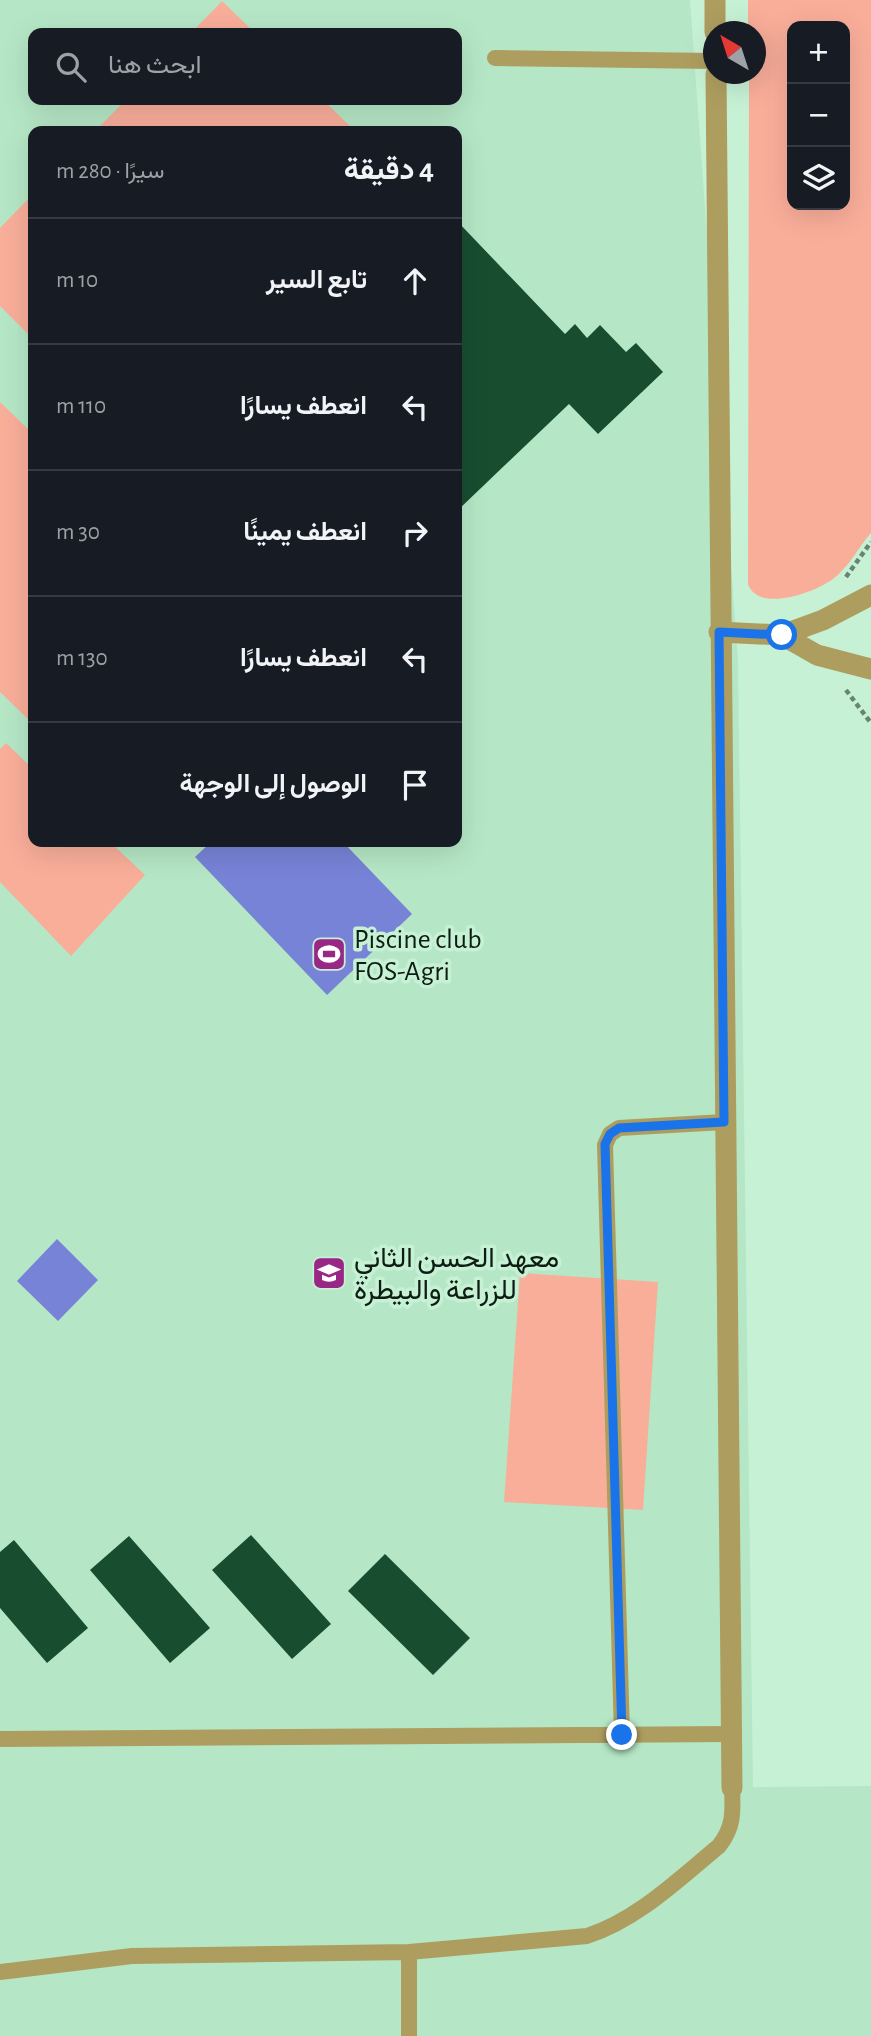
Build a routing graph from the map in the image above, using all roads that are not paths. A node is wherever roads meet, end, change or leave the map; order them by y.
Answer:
1 (715, 0) edge
2 (715, 21) edge
3 (495, 58) dead end
4 (703, 61) edge
5 (716, 84) edge
6 (871, 595) edge
7 (719, 632) junction
8 (782, 635) junction
9 (871, 669) edge
10 (724, 1122) junction
11 (733, 1734) junction
12 (622, 1735) junction
13 (0, 1739) edge
14 (732, 1788) joint
15 (409, 1952) junction
16 (0, 1972) edge
17 (409, 2036) edge

1 - 2 street
3 - 4 lane
5 - 7 street
6 - 8 street
7 - 8 street
7 - 10 street
8 - 9 street
10 - 11 street
10 - 12 lane
11 - 12 lane
11 - 14 street
12 - 13 lane
14 - 15 lane
15 - 16 lane
15 - 17 lane

